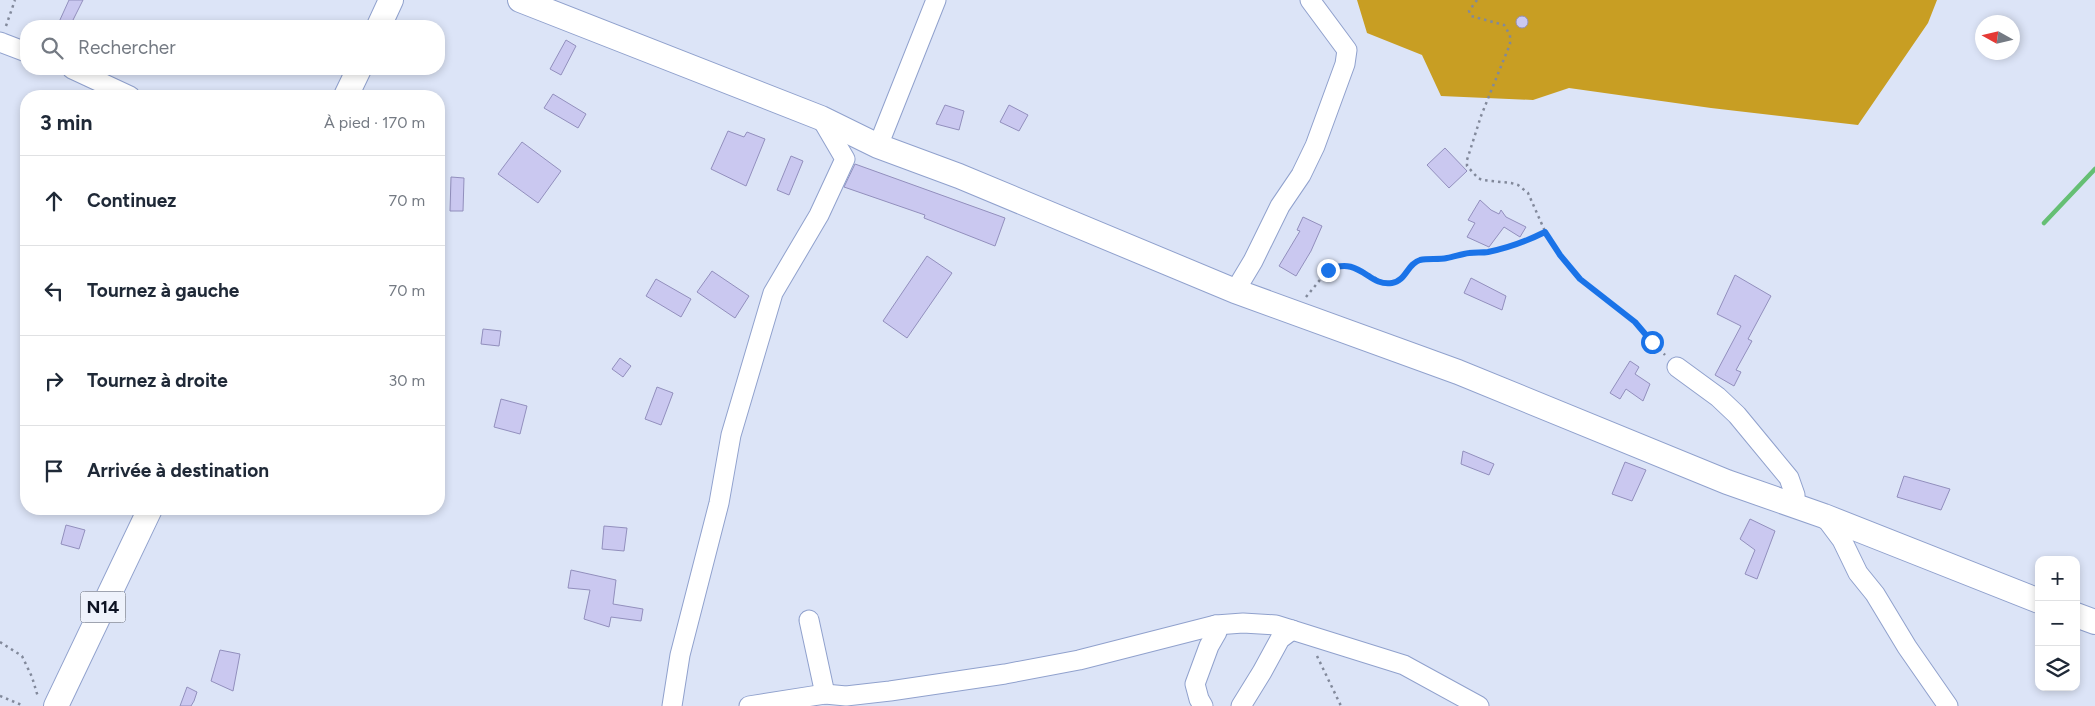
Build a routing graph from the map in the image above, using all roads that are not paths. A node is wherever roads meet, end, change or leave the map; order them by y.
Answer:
1 (391, 0) edge
2 (520, 0) edge
3 (936, 0) edge
4 (1310, 0) edge
5 (382, 20) edge
6 (2, 38) edge
7 (20, 48) edge
8 (85, 75) edge
9 (356, 75) edge
10 (117, 90) edge
11 (349, 90) edge
12 (821, 118) junction
13 (878, 146) junction
14 (1235, 291) junction
15 (1677, 367) road end
16 (1795, 506) junction
17 (147, 515) edge
18 (1824, 516) junction
19 (2035, 599) edge
20 (2080, 616) edge
21 (809, 620) dead end
22 (2095, 622) edge
23 (1216, 625) junction
24 (1300, 633) junction
25 (825, 694) junction
26 (47, 702) edge
27 (672, 706) edge
28 (749, 706) edge
29 (1203, 706) edge
30 (1241, 706) edge
31 (1479, 706) edge
32 (1948, 706) edge

1 - 5 main road
2 - 12 main road
3 - 13 street
4 - 14 street
6 - 7 street
8 - 10 street
9 - 11 main road
12 - 13 main road
12 - 27 street
13 - 14 main road
14 - 16 main road
15 - 16 street
16 - 18 main road
17 - 26 main road, N14
18 - 19 main road
18 - 32 street
20 - 22 main road
21 - 25 street
23 - 24 street
23 - 25 street
23 - 29 street
24 - 30 street
24 - 31 street
25 - 28 street

